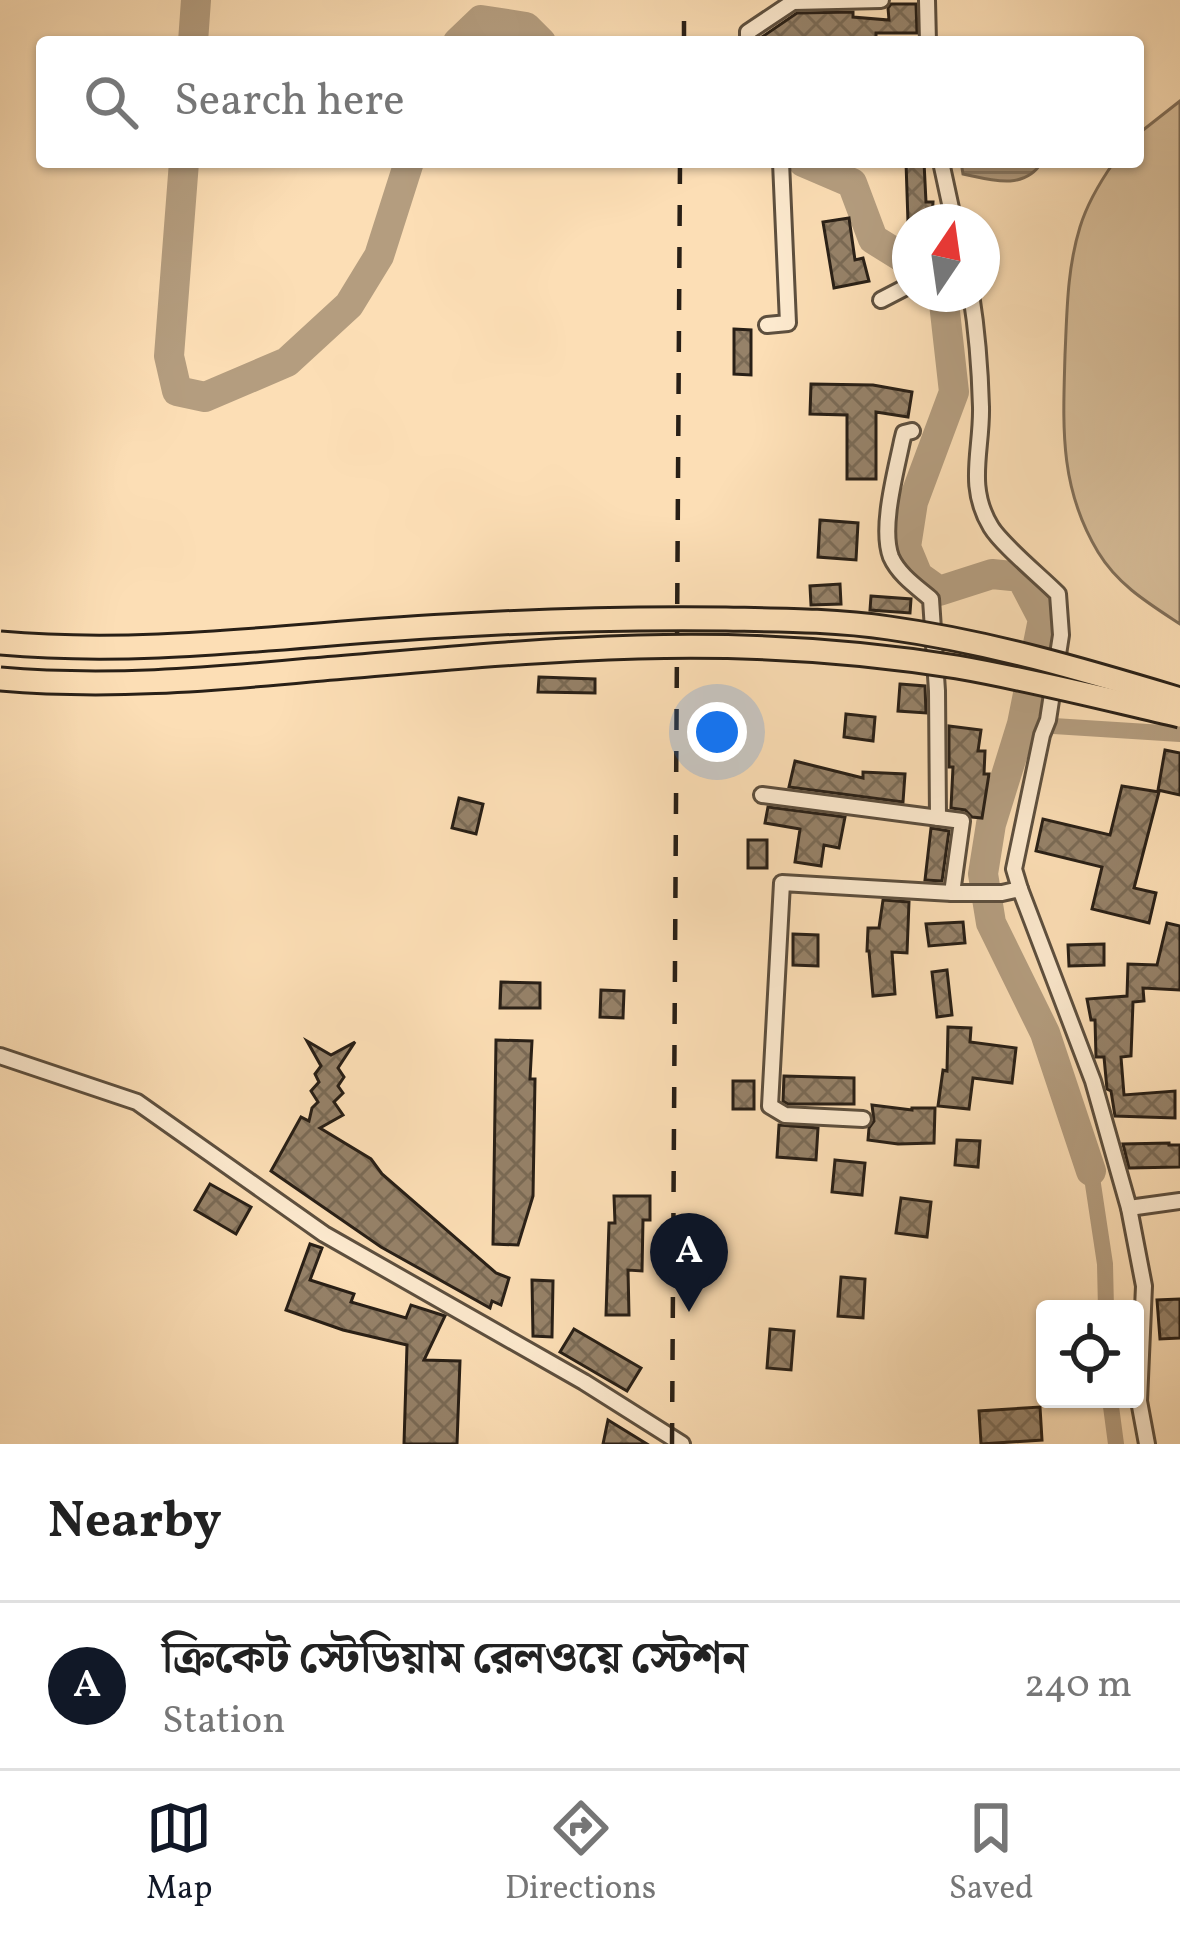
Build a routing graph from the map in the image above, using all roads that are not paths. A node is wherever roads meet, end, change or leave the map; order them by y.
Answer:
1 (881, 0) edge
2 (926, 0) edge
3 (748, 36) edge
4 (928, 36) edge
5 (942, 168) edge
6 (781, 169) edge
7 (950, 204) edge
8 (892, 294) edge
9 (880, 300) dead end
10 (973, 312) edge
11 (767, 325) dead end
12 (912, 431) dead end
13 (0, 643) edge
14 (0, 679) edge
15 (1180, 699) edge
16 (1180, 716) edge
17 (762, 795) dead end
18 (938, 818) junction
19 (1020, 890) junction
20 (960, 893) junction
21 (0, 1056) edge
22 (863, 1119) dead end
23 (1180, 1202) edge
24 (1129, 1208) junction
25 (682, 1444) edge
26 (1147, 1444) edge

1 - 3 street
2 - 4 street
5 - 7 street
6 - 11 street
8 - 9 street
10 - 19 street
12 - 18 street
13 - 15 main road, bridge
14 - 16 main road, bridge
17 - 18 street
18 - 20 street
19 - 20 street
19 - 24 street
20 - 22 street
21 - 25 street
23 - 24 street
24 - 26 street

